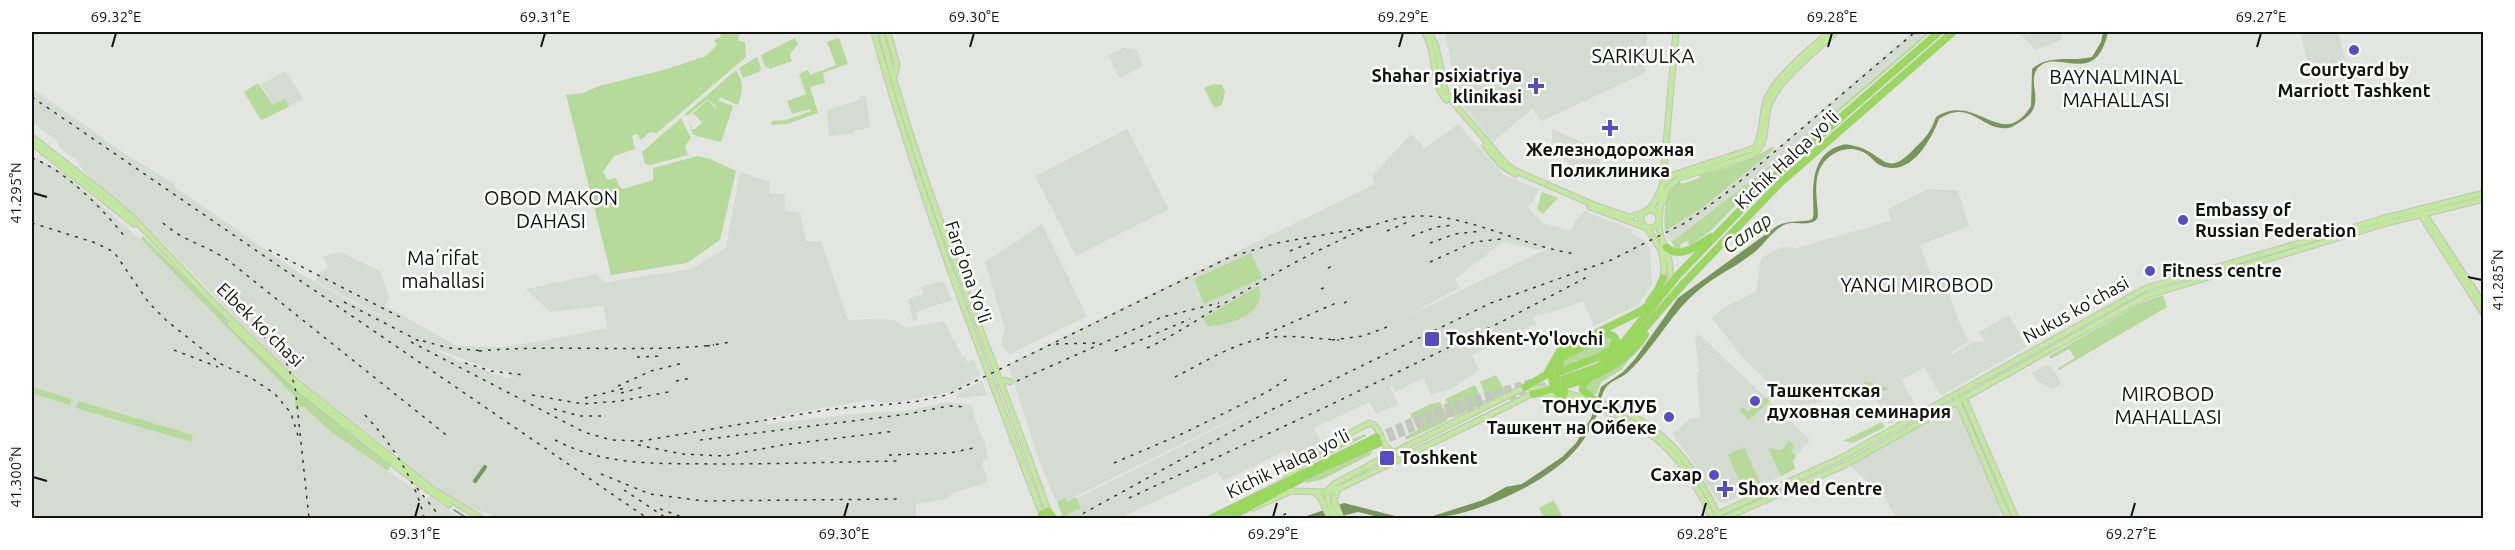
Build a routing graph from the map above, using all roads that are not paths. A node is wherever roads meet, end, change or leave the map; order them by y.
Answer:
1 (874, 32) edge
2 (881, 32) edge
3 (888, 32) edge
4 (1424, 32) edge
5 (1429, 32) edge
6 (1676, 32) edge
7 (1829, 32) edge
8 (1836, 32) edge
9 (1939, 32) edge
10 (1953, 32) edge
11 (1809, 54) junction
12 (893, 78) junction
13 (1872, 89) junction
14 (1879, 96) junction
15 (32, 137) edge
16 (32, 143) edge
17 (1758, 149) junction
18 (1491, 150) junction
19 (1784, 167) junction
20 (1663, 169) junction
21 (1790, 173) junction
22 (1673, 175) junction
23 (1661, 189) junction
24 (2484, 193) edge
25 (2484, 199) edge
26 (1661, 208) junction
27 (1645, 212) junction
28 (2421, 212) junction
29 (1659, 221) junction
30 (1647, 228) junction
31 (1723, 228) junction
32 (1729, 235) junction
33 (1666, 247) junction
34 (1663, 278) junction
35 (1669, 285) junction
36 (1666, 297) junction
37 (2484, 305) edge
38 (1663, 308) junction
39 (1639, 312) junction
40 (2484, 314) edge
41 (1646, 324) junction
42 (1609, 352) junction
43 (1552, 364) junction
44 (1594, 375) junction
45 (1011, 382) dead end
46 (1001, 385) junction
47 (1530, 390) junction
48 (1560, 392) junction
49 (1961, 395) junction
50 (1957, 402) junction
51 (1598, 405) junction
52 (1396, 452) junction
53 (1840, 458) junction
54 (1846, 464) junction
55 (1279, 484) junction
56 (1340, 488) junction
57 (1310, 490) junction
58 (1327, 492) junction
59 (1330, 505) junction
60 (1044, 515) edge
61 (1229, 516) edge
62 (1714, 518) edge
63 (473, 519) edge
64 (481, 519) edge
65 (1052, 519) edge
66 (1206, 519) edge
67 (1212, 519) edge
68 (1330, 519) edge
69 (1336, 519) edge
70 (1341, 519) edge
71 (1725, 519) edge
72 (2008, 519) edge
73 (2016, 519) edge

1 - 60 main road, Farg'ona Yo'li
2 - 12 main road, Farg'ona Yo'li
3 - 12 main road
4 - 18 main road
5 - 18 main road
6 - 20 main road
7 - 11 main road
8 - 11 main road
9 - 13 highway, Kichik Halqa yo'li
10 - 14 highway, Kichik Halqa yo'li
11 - 17 main road
12 - 46 main road, Farg'ona Yo'li
13 - 14 highway
13 - 19 highway, Kichik Halqa yo'li
14 - 21 highway, Kichik Halqa yo'li
15 - 64 main road, Elbek ko'chasi
16 - 63 main road, Elbek ko'chasi
17 - 22 main road
17 - 26 main road
18 - 27 main road
18 - 30 main road
19 - 21 highway
19 - 31 highway, Kichik Halqa yo'li
20 - 22 main road
20 - 23 main road
21 - 32 highway, Kichik Halqa yo'li
22 - 23 main road
23 - 26 main road
23 - 27 main road
24 - 28 main road, Nukus ko'chasi
25 - 28 main road, Nukus ko'chasi
26 - 29 main road
27 - 29 main road
27 - 30 main road
28 - 37 main road
28 - 40 main road
28 - 49 main road, Nukus ko'chasi
29 - 30 main road
29 - 33 main road
30 - 34 main road
31 - 32 highway
31 - 33 highway
31 - 35 highway, Kichik Halqa yo'li
32 - 36 highway, Kichik Halqa yo'li
33 - 35 main road
34 - 36 main road
34 - 39 highway
35 - 36 highway, Kichik Halqa yo'li
36 - 38 highway, Kichik Halqa yo'li
36 - 39 highway
36 - 41 highway, Kichik Halqa yo'li
38 - 41 highway, Kichik Halqa yo'li
38 - 44 highway
39 - 43 highway
41 - 42 highway, Kichik Halqa yo'li
41 - 42 highway, Kichik Halqa yo'li
42 - 48 highway
43 - 47 highway
43 - 48 highway
44 - 48 highway
44 - 51 highway
45 - 46 main road
46 - 60 main road, Farg'ona Yo'li
47 - 48 highway
47 - 48 main road
47 - 52 main road
47 - 56 main road
48 - 51 main road
49 - 50 main road, Nukus ko'chasi
49 - 53 main road, Nukus ko'chasi
49 - 73 main road
50 - 54 main road, Nukus ko'chasi
50 - 72 main road
51 - 62 main road
52 - 55 main road
52 - 58 main road
53 - 54 main road
53 - 62 main road, Nukus ko'chasi
54 - 71 main road, Nukus ko'chasi
55 - 61 highway, Kichik Halqa yo'li
55 - 61 highway, Kichik Halqa yo'li
56 - 58 main road
56 - 59 main road
57 - 58 main road
57 - 59 main road
57 - 61 main road
58 - 59 main road
59 - 68 main road
59 - 69 main road
59 - 70 main road
60 - 65 highway
61 - 66 highway
61 - 67 highway, Kichik Halqa yo'li

